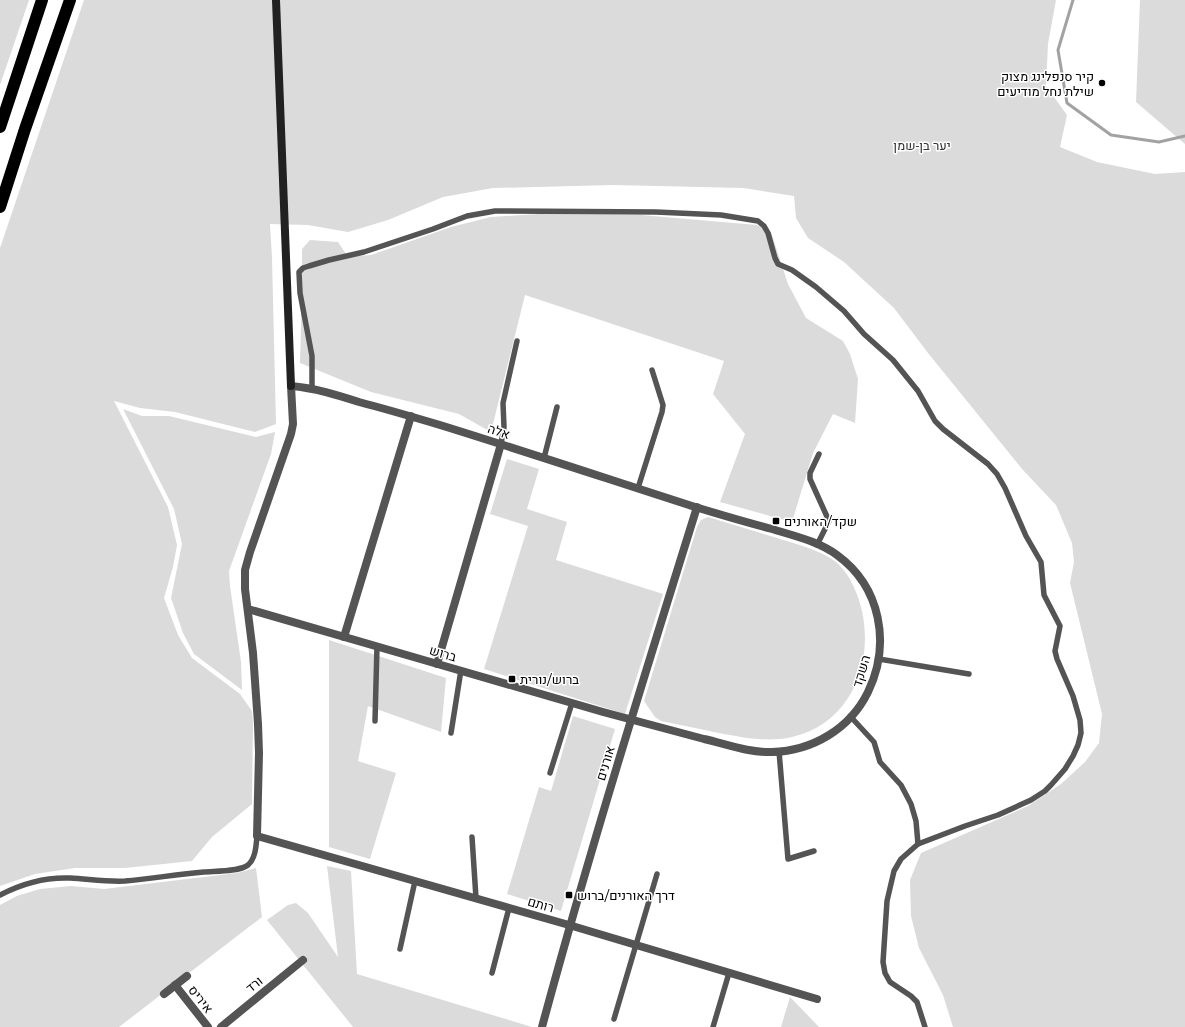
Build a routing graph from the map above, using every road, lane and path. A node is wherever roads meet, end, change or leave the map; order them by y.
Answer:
1 (42, 0) edge
2 (70, 0) edge
3 (276, 0) edge
4 (0, 128) edge
5 (0, 207) edge
6 (517, 341) dead end
7 (652, 370) dead end
8 (291, 386) junction
9 (312, 389) junction
10 (557, 408) dead end
11 (411, 416) junction
12 (501, 444) junction
13 (819, 454) dead end
14 (544, 458) junction
15 (638, 488) junction
16 (696, 507) junction
17 (817, 545) junction
18 (248, 609) junction
19 (344, 637) junction
20 (377, 646) junction
21 (879, 659) junction
22 (437, 664) junction
23 (461, 670) junction
24 (969, 674) dead end
25 (572, 703) junction
26 (850, 716) junction
27 (630, 720) junction
28 (375, 721) dead end
29 (451, 734) dead end
30 (779, 751) junction
31 (550, 773) dead end
32 (257, 836) junction
33 (472, 836) dead end
34 (918, 844) junction
35 (814, 851) dead end
36 (657, 874) dead end
37 (415, 881) junction
38 (0, 895) edge
39 (476, 898) junction
40 (509, 908) junction
41 (569, 925) junction
42 (636, 945) junction
43 (400, 949) dead end
44 (303, 960) dead end
45 (492, 973) dead end
46 (729, 973) junction
47 (187, 976) dead end
48 (175, 985) junction
49 (164, 994) dead end
50 (817, 999) dead end
51 (614, 1019) dead end
52 (208, 1027) edge
53 (221, 1027) edge
54 (542, 1027) edge
55 (713, 1027) edge
56 (924, 1027) edge

1 - 4 highway
2 - 5 highway
3 - 8 main road
6 - 12 lane
7 - 15 lane
8 - 9 street, אלה
8 - 18 street
9 - 11 street, אלה
9 - 34 lane
10 - 14 lane
11 - 12 street, אלה
11 - 19 street
12 - 14 street, אלה
12 - 22 street
13 - 17 lane
14 - 15 street, אלה
15 - 16 street, אלה
16 - 17 street, השקד
16 - 27 street, אורנים
17 - 21 street, השקד
18 - 19 street, ברוש
18 - 32 street
19 - 20 street, ברוש
20 - 22 street, ברוש
20 - 28 lane
21 - 24 lane
21 - 26 street, השקד
22 - 23 street, ברוש
23 - 25 street, ברוש
23 - 29 lane
25 - 27 street, ברוש
25 - 31 lane
26 - 30 street, השקד
26 - 34 lane
27 - 30 street, השקד
27 - 41 street, אורנים
30 - 35 lane
32 - 37 street, רותם
32 - 38 lane
33 - 39 lane
34 - 56 lane
36 - 42 lane
37 - 39 street, רותם
37 - 43 lane
39 - 40 street, רותם
40 - 41 street, רותם
40 - 45 lane
41 - 42 street, רותם
41 - 54 street, אורנים
42 - 46 street, רותם
42 - 51 lane
44 - 53 street, ורד
46 - 50 street, רותם
46 - 55 lane
47 - 48 street, איריס
48 - 49 street, איריס
48 - 52 street, איריס

